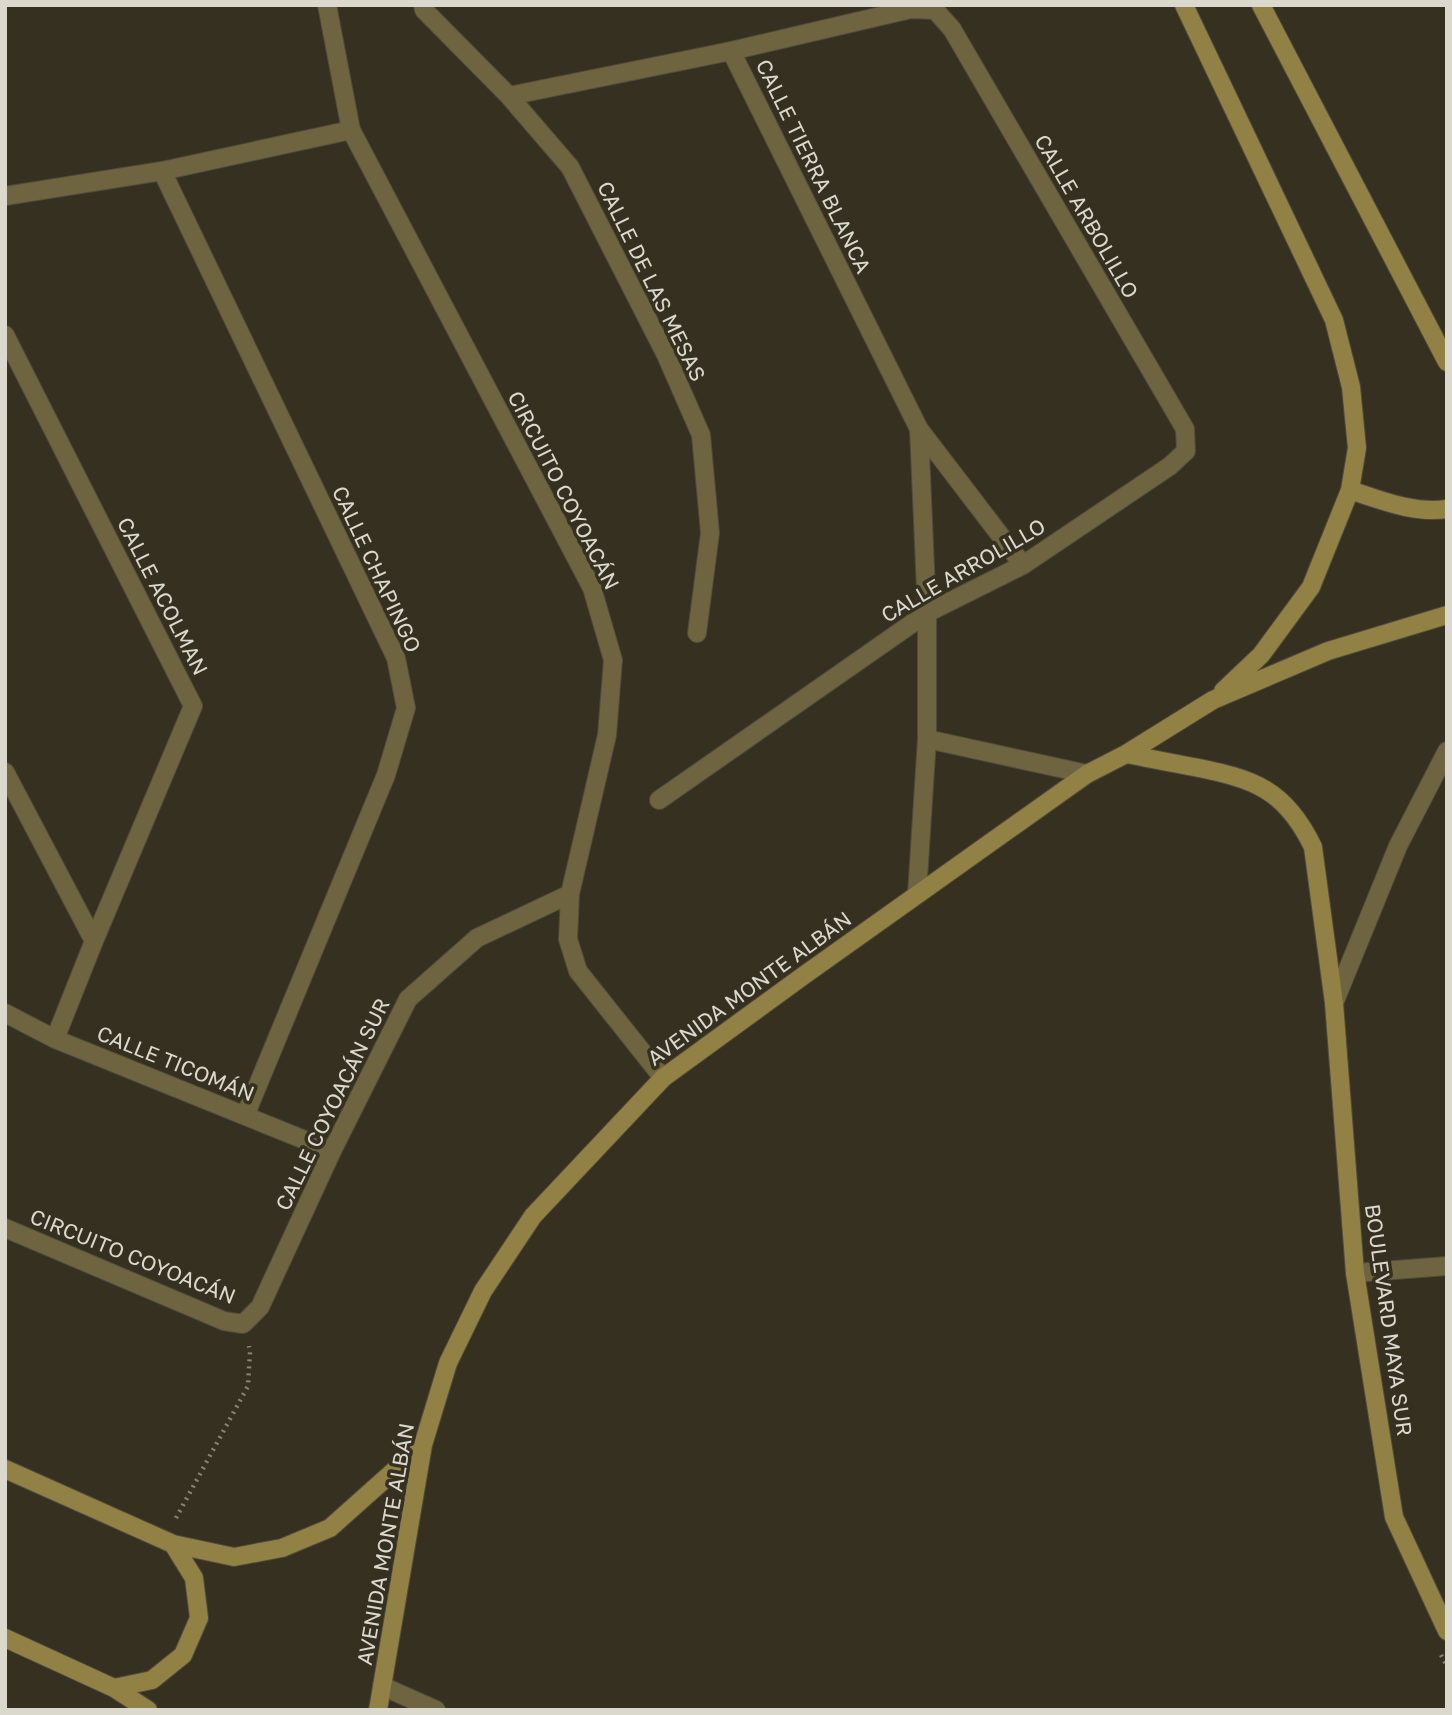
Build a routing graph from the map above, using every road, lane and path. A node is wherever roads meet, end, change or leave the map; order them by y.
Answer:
1 (327, 5) edge
2 (423, 5) edge
3 (1184, 5) edge
4 (1261, 5) edge
5 (731, 51) junction
6 (509, 96) junction
7 (351, 130) junction
8 (162, 171) junction
9 (5, 196) edge
10 (5, 335) edge
11 (1447, 362) edge
12 (919, 429) junction
13 (1186, 451) joint
14 (1350, 490) junction
15 (1447, 509) edge
16 (1023, 565) junction
17 (927, 613) junction
18 (1447, 615) edge
19 (697, 633) dead end
20 (1213, 699) junction
21 (927, 739) junction
22 (1447, 751) edge
23 (1125, 754) junction
24 (5, 772) edge
25 (1087, 774) junction
26 (659, 800) dead end
27 (570, 894) junction
28 (916, 894) junction
29 (94, 941) junction
30 (1334, 1003) junction
31 (5, 1013) edge
32 (55, 1039) junction
33 (663, 1078) junction
34 (245, 1116) junction
35 (332, 1151) junction
36 (5, 1228) edge
37 (1447, 1266) edge
38 (1355, 1273) junction
39 (243, 1324) junction
40 (423, 1445) junction
41 (5, 1469) edge
42 (169, 1542) junction
43 (1447, 1631) edge
44 (5, 1638) edge
45 (382, 1686) junction
46 (114, 1688) junction
47 (148, 1710) edge
48 (378, 1710) edge
49 (436, 1710) edge

1 - 7 street, CIRCUITO COYOACÁN
2 - 6 street, CALLE DE LAS MESAS
3 - 14 street
4 - 11 street
5 - 6 street, CALLE TIERRA BLANCA
5 - 12 street, CALLE TIERRA BLANCA
5 - 13 street, CALLE ARBOLILLO
6 - 19 street, CALLE DE LAS MESAS
7 - 8 street
7 - 27 street, CIRCUITO COYOACÁN
8 - 9 street
8 - 34 street, CALLE CHAPINGO
10 - 29 street, CALLE ACOLMAN
12 - 16 street, CALLE TIERRA BLANCA
12 - 17 street, CALLE TIERRA BLANCA
13 - 16 street, CALLE ARROLILLO
14 - 15 street
14 - 20 street
16 - 17 street, CALLE ARROLILLO
17 - 21 street, CALLE TIERRA BLANCA
17 - 26 street, CALLE ARROLILLO
18 - 20 street, AVENIDA MONTE ALBÁN
20 - 23 street, AVENIDA MONTE ALBÁN
21 - 25 street
21 - 28 street, CALLE TIERRA BLANCA
22 - 30 street, BOULEVARD MAYA SUR
23 - 25 street, AVENIDA MONTE ALBÁN
23 - 30 street, BOULEVARD MAYA SUR
24 - 29 street
25 - 28 street, AVENIDA MONTE ALBÁN
27 - 33 street, CIRCUITO COYOACÁN
27 - 35 street, CALLE COYOACÁN SUR
28 - 33 street, AVENIDA MONTE ALBÁN
29 - 32 street, CALLE ACOLMAN
30 - 38 street, BOULEVARD MAYA SUR
31 - 32 street, CALLE TICOMÁN
32 - 34 street, CALLE TICOMÁN
33 - 40 street, AVENIDA MONTE ALBÁN
34 - 35 street, CALLE TICOMÁN
35 - 39 street, CALLE COYOACÁN SUR
36 - 39 street, CIRCUITO COYOACÁN
37 - 38 street
38 - 43 street, BOULEVARD MAYA SUR
39 - 42 path
40 - 42 street
40 - 45 street, AVENIDA MONTE ALBÁN
41 - 42 street
42 - 46 street
44 - 46 street
45 - 48 street, AVENIDA MONTE ALBÁN
45 - 49 street
46 - 47 street

